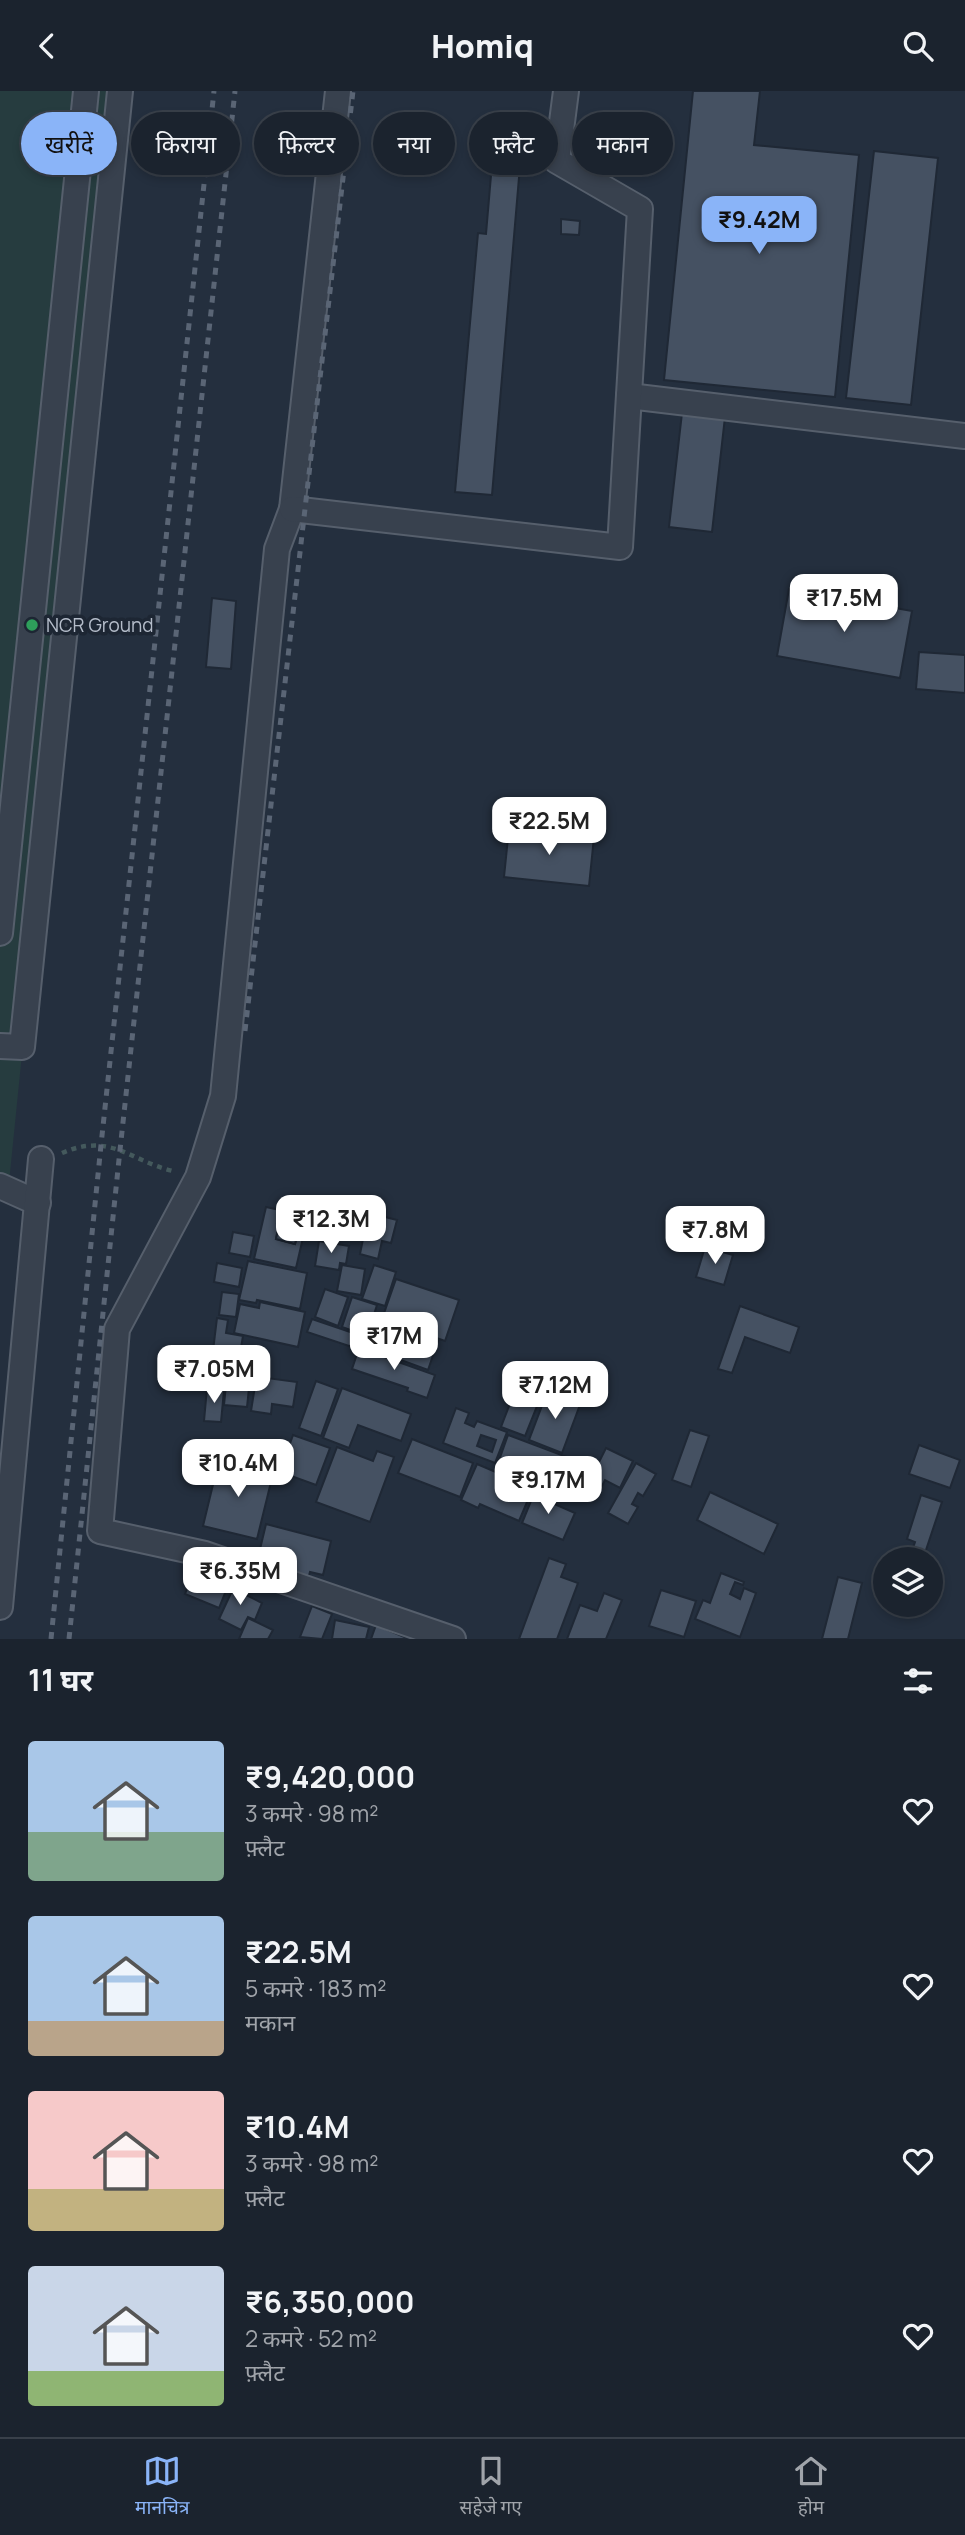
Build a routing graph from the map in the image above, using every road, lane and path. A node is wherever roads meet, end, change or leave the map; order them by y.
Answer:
1 (86, 91) edge
2 (120, 91) edge
3 (338, 91) edge
4 (566, 91) edge
5 (629, 396) junction
6 (965, 436) edge
7 (292, 509) junction
8 (0, 933) edge
9 (0, 1046) edge
10 (41, 1159) joint
11 (198, 1177) junction
12 (0, 1186) edge
13 (38, 1203) junction
14 (0, 1607) edge
15 (453, 1639) edge

1 - 8 street
2 - 9 street
3 - 7 street
4 - 5 street
5 - 6 street
5 - 7 street
7 - 11 street
10 - 11 path
10 - 13 street
11 - 15 street
12 - 13 street
13 - 14 street

